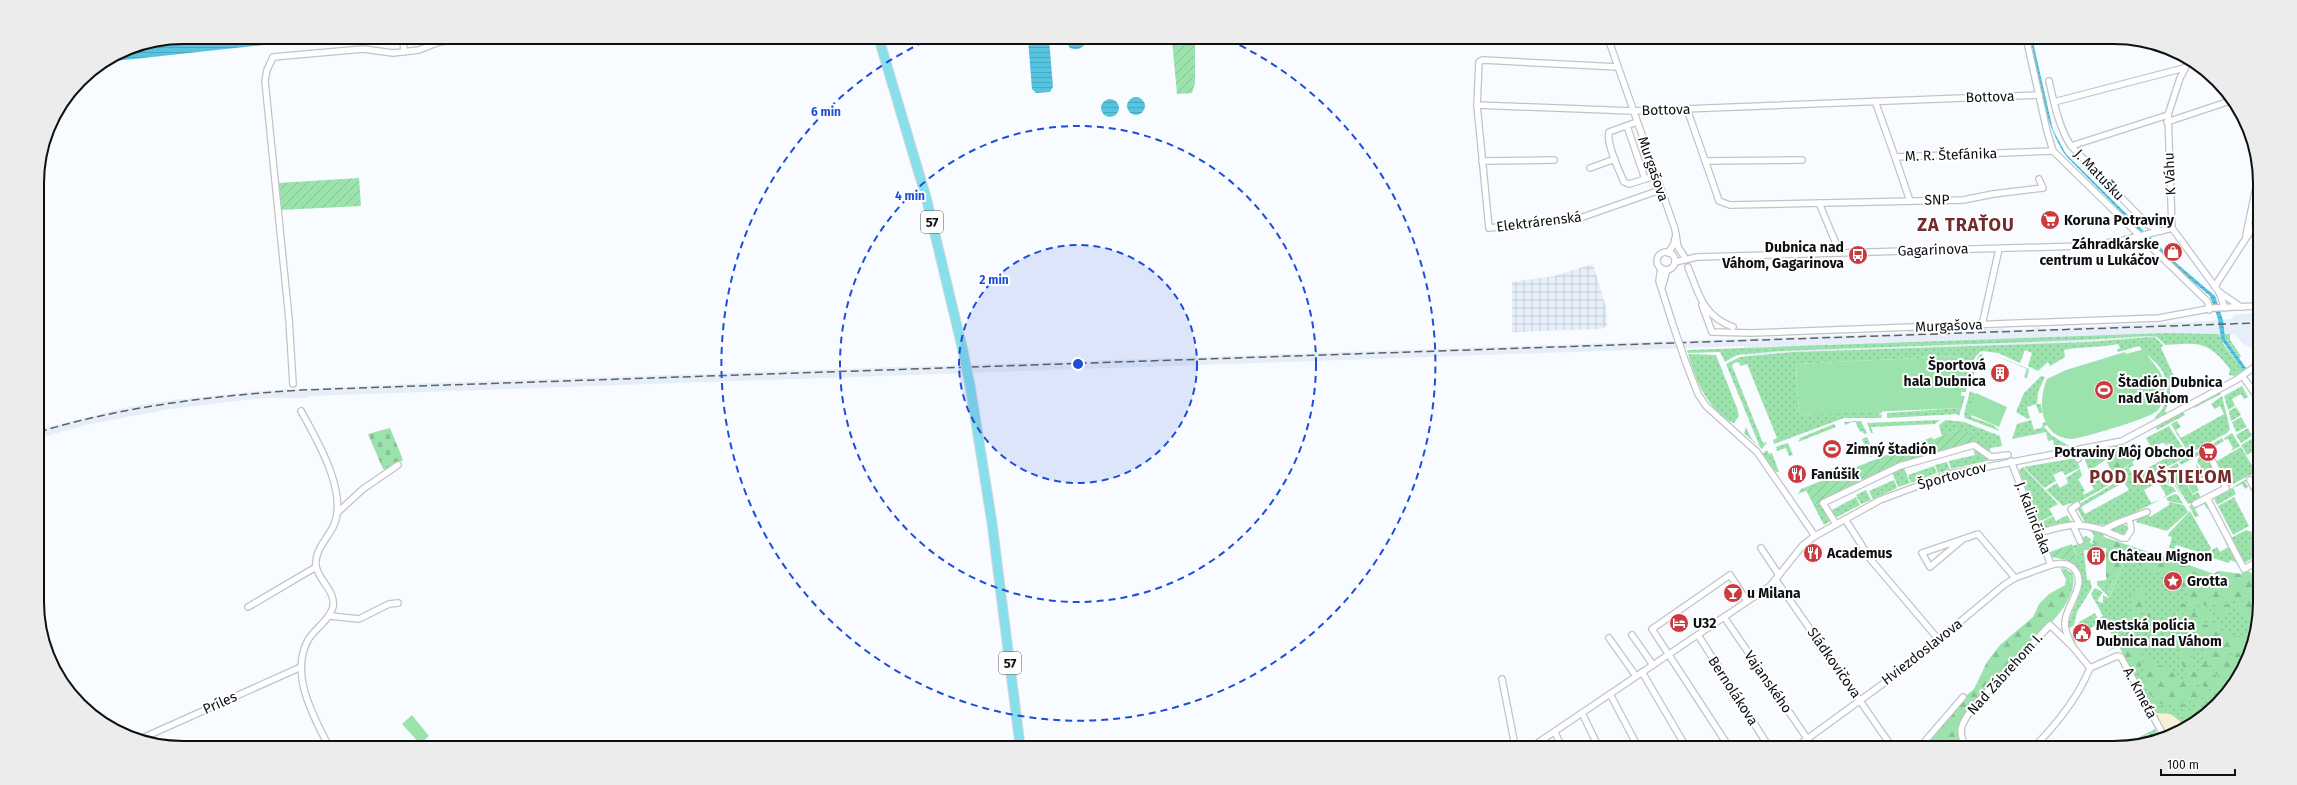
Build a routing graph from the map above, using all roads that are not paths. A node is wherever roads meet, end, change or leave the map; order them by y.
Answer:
1 (403, 44) edge
2 (434, 44) edge
3 (880, 44) edge
4 (1611, 44) edge
5 (2027, 44) edge
6 (404, 52) junction
7 (2186, 65) edge
8 (1618, 66) junction
9 (2184, 68) junction
10 (2049, 81) dead end
11 (2039, 95) junction
12 (1875, 101) junction
13 (2054, 102) junction
14 (2226, 102) edge
15 (1477, 105) junction
16 (1687, 109) junction
17 (1633, 111) junction
18 (2168, 115) junction
19 (1637, 122) junction
20 (2167, 122) junction
21 (1627, 126) junction
22 (2072, 146) junction
23 (2053, 151) junction
24 (1895, 157) junction
25 (1615, 159) junction
26 (1554, 160) dead end
27 (1802, 160) dead end
28 (1482, 161) junction
29 (1705, 161) junction
30 (1590, 168) dead end
31 (1656, 176) junction
32 (1645, 179) junction
33 (2040, 179) dead end
34 (1660, 190) junction
35 (2253, 200) edge
36 (1910, 201) junction
37 (1819, 203) junction
38 (2253, 227) edge
39 (2172, 228) junction
40 (1675, 229) junction
41 (2161, 232) junction
42 (2140, 236) junction
43 (2244, 239) junction
44 (2146, 242) dead end
45 (1678, 247) junction
46 (1999, 248) junction
47 (1668, 253) junction
48 (1840, 253) junction
49 (1684, 256) junction
50 (1693, 257) junction
51 (1674, 259) junction
52 (1688, 267) dead end
53 (1664, 269) junction
54 (2215, 286) junction
55 (2218, 292) junction
56 (1702, 305) junction
57 (2241, 306) junction
58 (2253, 306) edge
59 (2223, 308) junction
60 (2211, 309) junction
61 (1982, 325) junction
62 (1733, 327) dead end
63 (2249, 372) edge
64 (294, 384) dead end
65 (2253, 385) edge
66 (301, 412) dead end
67 (2076, 451) junction
68 (2008, 455) dead end
69 (2078, 459) dead end
70 (2011, 461) junction
71 (2213, 462) dead end
72 (398, 465) dead end
73 (2250, 480) dead end
74 (2253, 486) edge
75 (2207, 498) junction
76 (2195, 504) dead end
77 (2077, 505) dead end
78 (2147, 512) dead end
79 (337, 513) junction
80 (1845, 519) junction
81 (2130, 523) dead end
82 (1836, 524) junction
83 (2073, 525) junction
84 (2080, 525) junction
85 (2103, 530) junction
86 (2038, 533) junction
87 (1815, 536) junction
88 (1962, 540) junction
89 (2080, 541) dead end
90 (1760, 548) dead end
91 (2253, 564) edge
92 (2051, 565) junction
93 (316, 566) junction
94 (1777, 577) junction
95 (2015, 578) junction
96 (1747, 601) junction
97 (398, 603) dead end
98 (248, 607) dead end
99 (330, 616) junction
100 (1724, 617) junction
101 (1632, 635) dead end
102 (1698, 635) junction
103 (1609, 638) dead end
104 (1939, 640) junction
105 (2072, 646) junction
106 (1669, 654) junction
107 (1653, 665) junction
108 (301, 667) junction
109 (2090, 668) junction
110 (1642, 672) junction
111 (1636, 676) junction
112 (1502, 679) dead end
113 (1610, 694) junction
114 (1963, 697) dead end
115 (1860, 700) junction
116 (1582, 713) junction
117 (1555, 732) junction
118 (2161, 732) edge
119 (147, 736) edge
120 (1808, 738) junction
121 (326, 741) edge
122 (1019, 741) edge
123 (1514, 741) edge
124 (1541, 741) edge
125 (1559, 741) edge
126 (1596, 741) edge
127 (1635, 741) edge
128 (1682, 741) edge
129 (1725, 741) edge
130 (1765, 741) edge
131 (1804, 741) edge
132 (1810, 741) edge
133 (1888, 741) edge
134 (1925, 741) edge
135 (1962, 741) edge
136 (2040, 741) edge

1 - 6 street
2 - 6 street
3 - 122 main road, 57, bridge
4 - 8 street, Murgašova
5 - 11 street
6 - 64 street
7 - 9 street, K Váhu
8 - 15 street
8 - 17 street, Murgašova
9 - 13 street
9 - 18 street, K Váhu
10 - 13 street, J. Matušku
11 - 12 street, Bottova
11 - 23 street
12 - 16 street, Bottova
12 - 24 street
13 - 22 street, J. Matušku
14 - 20 street
15 - 17 street, Bottova
15 - 28 street, Elektrárenská
16 - 17 street, Bottova
16 - 29 street, SNP
17 - 19 street, Murgašova
18 - 20 street, K Váhu
18 - 22 street, J. Matušku
19 - 21 street
19 - 31 street, Murgašova
20 - 39 street, K Váhu
21 - 25 street
21 - 32 street
22 - 41 street, J. Matušku
23 - 24 street, M. R. Štefánika
23 - 42 street
24 - 36 street, M. R. Štefánika
25 - 30 street
25 - 32 street
26 - 28 street
27 - 29 street
28 - 34 street, Elektrárenská
29 - 37 street, SNP
31 - 32 street
31 - 34 street, Murgašova
33 - 36 street, SNP
34 - 40 street, Murgašova
35 - 43 street
36 - 37 street, SNP
37 - 48 street
38 - 43 street
39 - 41 street, Gagarinova
39 - 54 street
40 - 45 street, Murgašova
40 - 47 street
41 - 42 street, Gagarinova
42 - 46 street, Gagarinova
43 - 54 street
44 - 60 street
45 - 49 street, Murgašova
45 - 51 street
46 - 48 street, Gagarinova
46 - 61 street
47 - 51 street
47 - 53 street
48 - 50 street, Gagarinova
49 - 50 street, Gagarinova
49 - 51 street, Gagarinova
50 - 51 street, Gagarinova
51 - 53 street
52 - 56 street, Murgašova
53 - 87 street, bridge
54 - 55 street
55 - 57 street
55 - 59 street
56 - 61 street, Murgašova
56 - 62 street, Murgašova
57 - 58 street, Murgašova
57 - 59 street, Murgašova
59 - 60 street, Murgašova
60 - 61 street, Murgašova
63 - 65 street
63 - 67 street
66 - 79 street
67 - 69 street
67 - 70 street, Športovcov
68 - 82 street, Športovcov
70 - 80 street, Športovcov
70 - 86 street, J. Kalinčiaka
71 - 75 street
72 - 79 street
73 - 74 street
75 - 76 street
75 - 91 street
77 - 84 street
78 - 85 street
79 - 93 street
80 - 82 street, Športovcov
80 - 104 street
81 - 85 street
82 - 87 street, Športovcov
83 - 84 street
83 - 86 street
83 - 89 street
84 - 85 street
86 - 92 street, J. Kalinčiaka
87 - 94 street, Športovcov
88 - 88 street
88 - 95 street
90 - 94 street, Sládkovičova
92 - 95 street, Hviezdoslavova
92 - 105 street, J. Kalinčiaka
93 - 98 street
93 - 99 street
94 - 96 street, Športovcov
94 - 115 street, Sládkovičova
95 - 104 street, Hviezdoslavova
96 - 100 street, Športovcov
96 - 106 street
97 - 99 street
99 - 108 street
100 - 102 street, Športovcov
100 - 120 street, Vajanského
101 - 107 street
102 - 106 street, Športovcov
102 - 130 street, Bernolákova
103 - 111 street
104 - 115 street, Hviezdoslavova
105 - 109 street
105 - 135 street, Nad Zábrehom I.
106 - 107 street, Športovcov
106 - 129 street
107 - 110 street, Športovcov
108 - 119 street, Príles
108 - 121 street
109 - 118 street, A. Kmeťa
109 - 136 street
110 - 111 street, Športovcov
110 - 128 street
111 - 113 street, Športovcov
112 - 123 street
113 - 116 street, Športovcov
113 - 127 street
114 - 134 street
115 - 120 street, Hviezdoslavova
115 - 133 street, Sládkovičova
116 - 117 street, Športovcov
116 - 126 street
117 - 124 street, Športovcov
117 - 125 street
120 - 131 street, Hviezdoslavova
120 - 132 street, Vajanského

